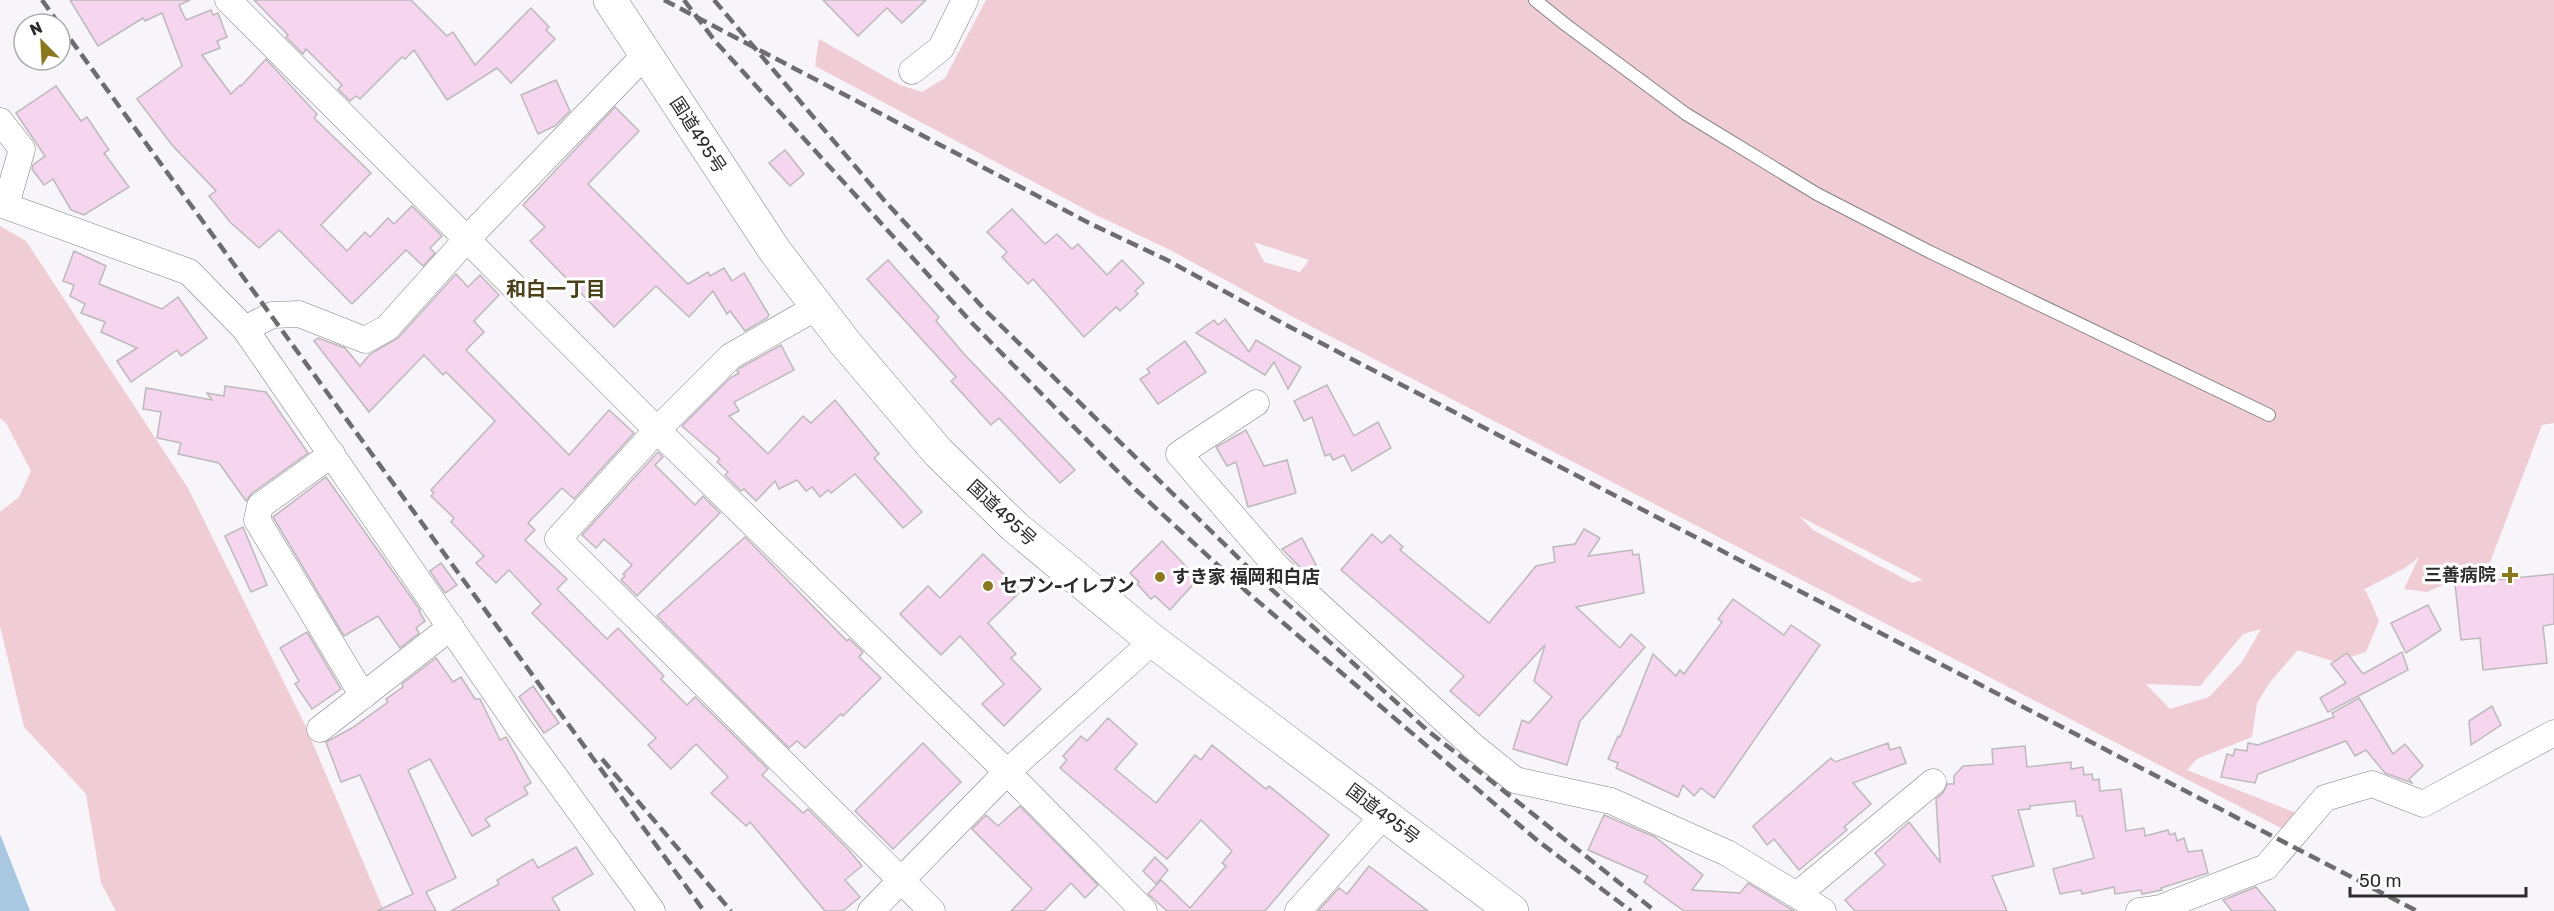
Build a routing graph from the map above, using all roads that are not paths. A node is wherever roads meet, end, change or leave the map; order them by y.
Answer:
1 (228, 0) edge
2 (610, 0) edge
3 (965, 0) edge
4 (1535, 0) edge
5 (646, 54) junction
6 (912, 71) dead end
7 (0, 121) edge
8 (3, 204) edge
9 (467, 239) junction
10 (817, 307) junction
11 (245, 329) junction
12 (1256, 403) dead end
13 (2269, 415) dead end
14 (657, 430) junction
15 (332, 454) junction
16 (451, 627) junction
17 (1153, 641) junction
18 (363, 696) junction
19 (320, 729) dead end
20 (2554, 733) edge
21 (1007, 772) junction
22 (1933, 782) dead end
23 (1384, 815) junction
24 (902, 881) junction
25 (1798, 894) junction
26 (652, 911) edge
27 (871, 911) edge
28 (932, 911) edge
29 (1144, 911) edge
30 (1298, 911) edge
31 (1512, 911) edge
32 (1823, 911) edge
33 (2139, 911) edge

1 - 9 street
2 - 5 highway, 国道495号
3 - 6 street
4 - 13 lane
5 - 9 street
5 - 10 highway, 国道495号
7 - 8 street
8 - 11 street
9 - 11 street
9 - 14 street
10 - 14 street
10 - 17 highway, 国道495号
11 - 15 street
12 - 25 street
14 - 21 street
14 - 24 street
15 - 16 street
15 - 18 street
16 - 18 street
16 - 26 street
17 - 21 street
17 - 23 highway, 国道495号
18 - 19 street
20 - 33 street
21 - 24 street
21 - 29 street
22 - 25 street
23 - 30 street
23 - 31 highway, 国道495号
24 - 27 street
24 - 28 street
25 - 32 street

